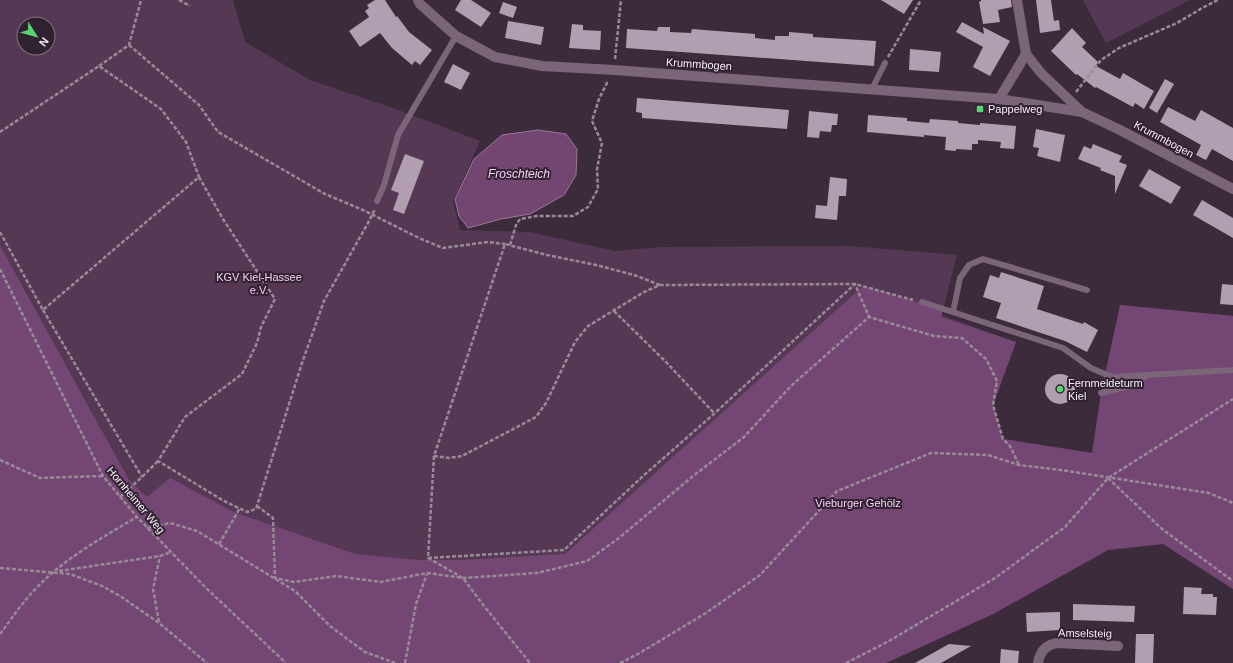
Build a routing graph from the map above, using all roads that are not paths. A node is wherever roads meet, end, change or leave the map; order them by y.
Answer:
1 (418, 0) edge
2 (1018, 0) edge
3 (456, 36) junction
4 (1026, 54) junction
5 (885, 63) road end
6 (872, 89) junction
7 (999, 99) junction
8 (1082, 112) junction
9 (1233, 189) edge
10 (378, 201) road end
11 (1087, 290) dead end
12 (922, 302) road end
13 (953, 312) junction
14 (1233, 370) edge
15 (1147, 375) junction
16 (1101, 393) dead end
17 (1118, 646) dead end
18 (1038, 663) edge

1 - 3 street, Krummbogen
2 - 4 street
3 - 6 street, Krummbogen
3 - 10 lane
4 - 7 street
4 - 8 street, Krummbogen
5 - 6 lane
6 - 7 street, Krummbogen
7 - 8 street, Krummbogen
8 - 9 street, Krummbogen
11 - 13 lane
12 - 13 lane
13 - 15 lane
14 - 15 lane
15 - 16 lane
17 - 18 street, Amselsteig

